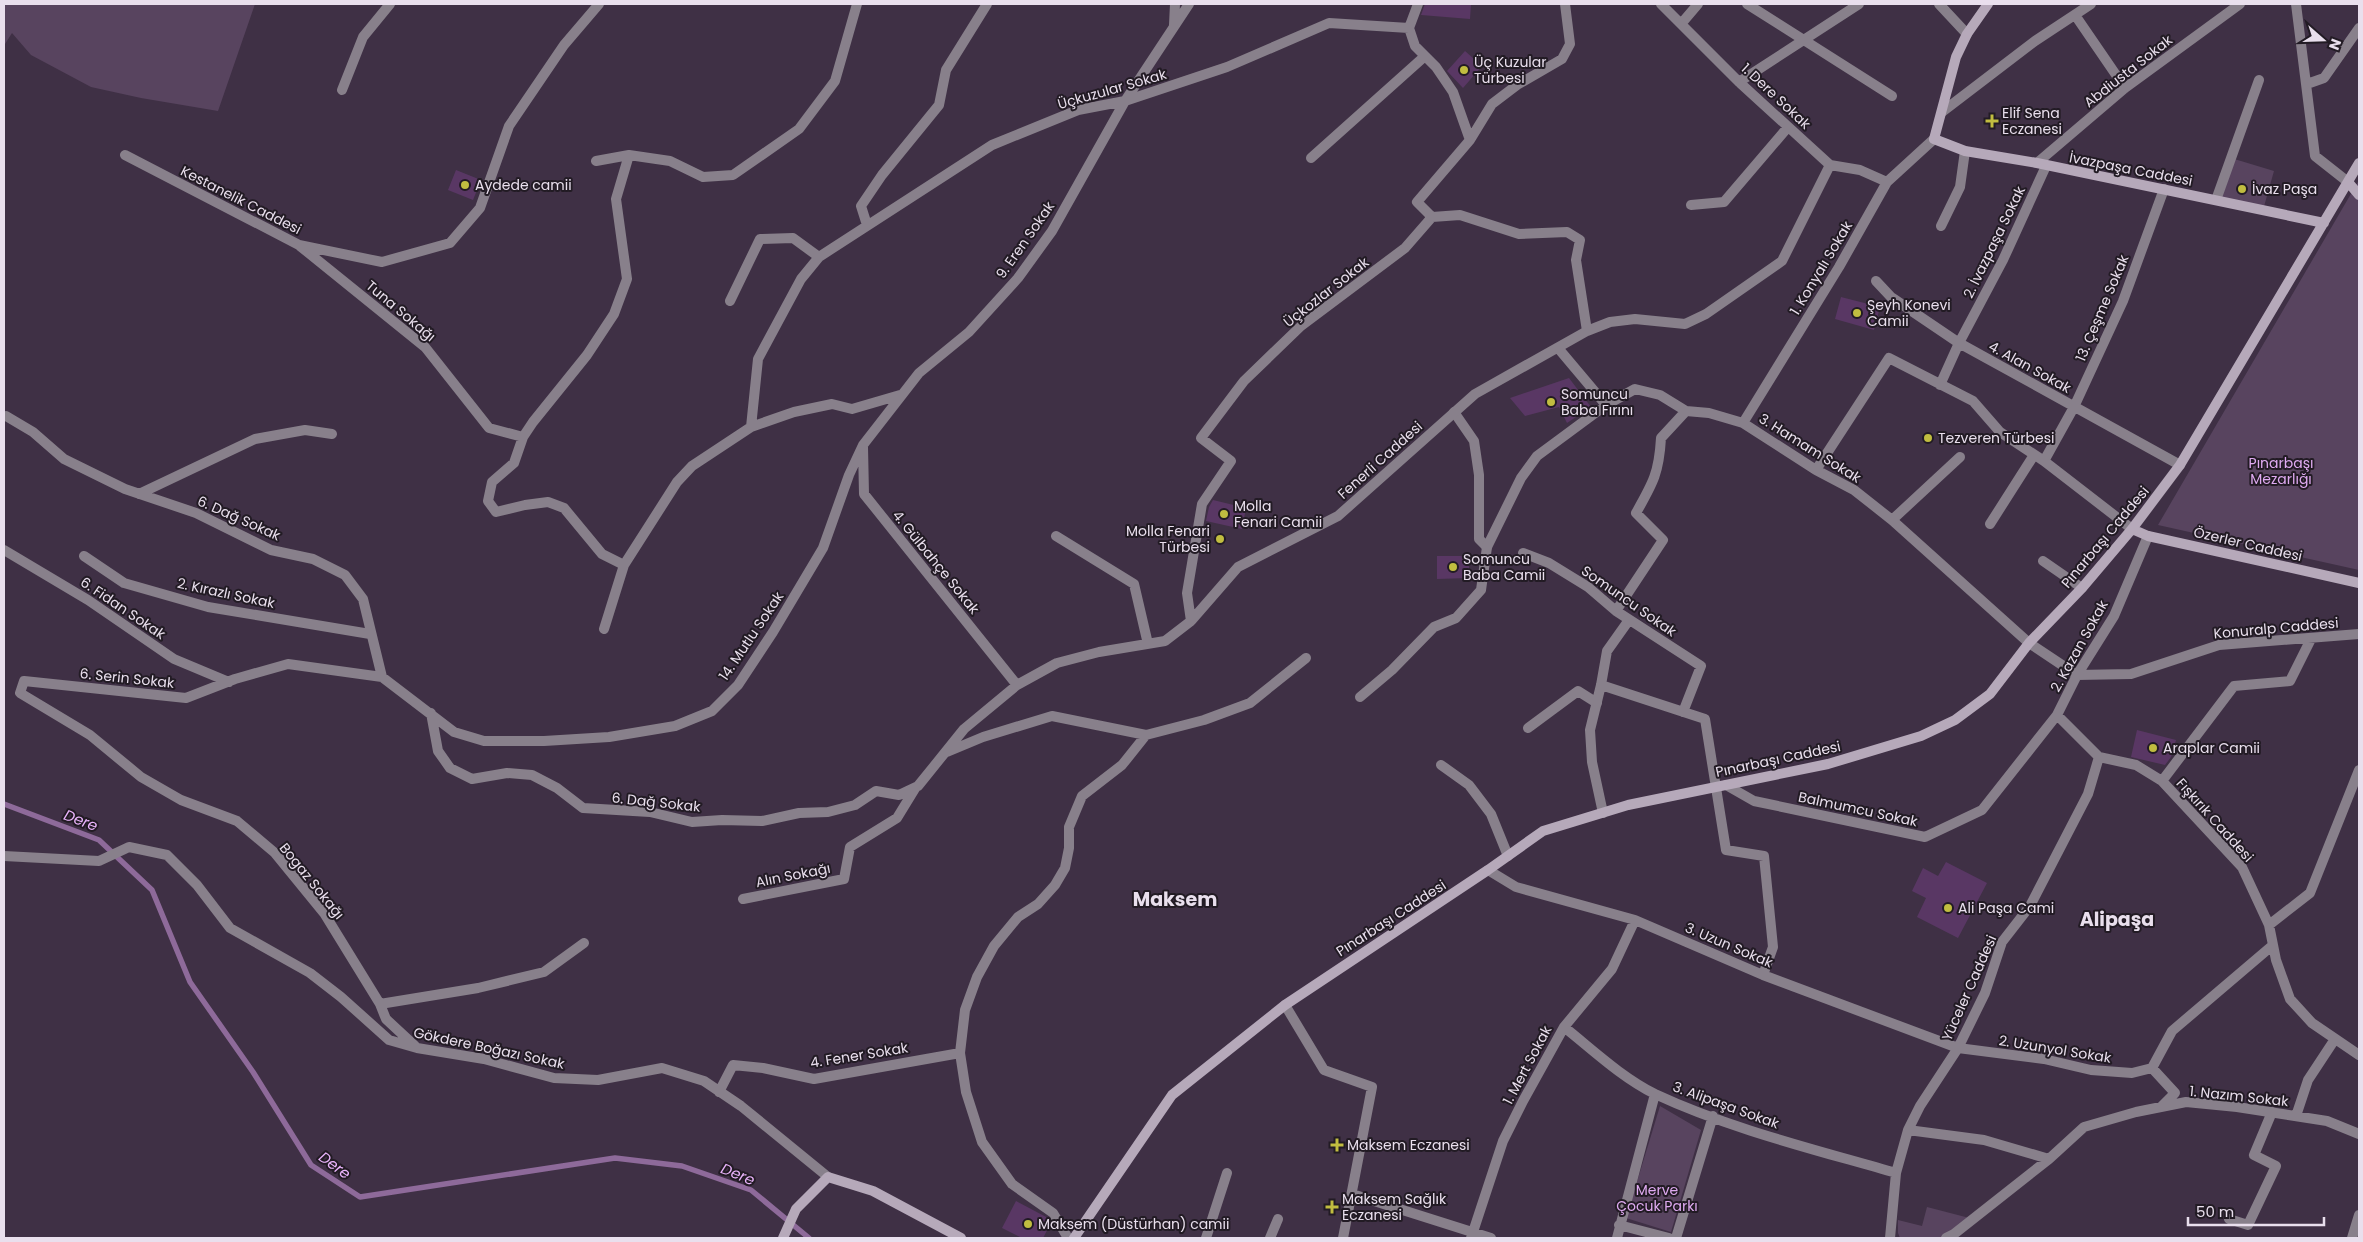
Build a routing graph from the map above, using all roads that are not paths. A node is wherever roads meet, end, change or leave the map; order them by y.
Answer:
1 (390, 4) edge
2 (599, 4) edge
3 (988, 4) edge
4 (1175, 4) edge
5 (1189, 4) edge
6 (1418, 4) edge
7 (1565, 4) edge
8 (1661, 4) edge
9 (1698, 4) edge
10 (1747, 4) edge
11 (1860, 4) edge
12 (1939, 4) edge
13 (1988, 4) edge
14 (2091, 4) edge
15 (2240, 4) edge
16 (2296, 4) edge
17 (858, 6) edge
18 (2075, 15) junction
19 (1681, 24) junction
20 (1174, 26) junction
21 (1408, 28) junction
22 (2359, 28) edge
23 (1967, 34) junction
24 (1804, 40) junction
25 (1426, 56) junction
26 (2259, 80) dead end
27 (1738, 82) junction
28 (2307, 84) junction
29 (2126, 88) junction
30 (342, 90) dead end
31 (1892, 96) dead end
32 (1125, 101) junction
33 (1942, 112) junction
34 (1788, 127) junction
35 (1934, 138) junction
36 (1470, 140) junction
37 (1965, 151) junction
38 (125, 155) dead end
39 (629, 155) junction
40 (1311, 158) dead end
41 (596, 161) dead end
42 (2359, 163) edge
43 (2041, 164) junction
44 (1830, 165) junction
45 (1888, 182) junction
46 (2348, 182) junction
47 (2164, 189) junction
48 (2359, 195) edge
49 (2216, 200) junction
50 (1690, 205) dead end
51 (1432, 217) junction
52 (2324, 223) junction
53 (867, 225) junction
54 (1941, 226) dead end
55 (299, 245) junction
56 (819, 257) junction
57 (1876, 281) dead end
58 (730, 301) dead end
59 (1587, 331) junction
60 (1959, 343) junction
61 (1558, 348) junction
62 (1940, 385) junction
63 (901, 395) junction
64 (1606, 405) junction
65 (2074, 407) junction
66 (1686, 411) junction
67 (1454, 412) junction
68 (6, 416) dead end
69 (1743, 423) junction
70 (751, 427) junction
71 (332, 434) dead end
72 (524, 437) junction
73 (863, 445) junction
74 (1960, 457) dead end
75 (2039, 458) junction
76 (2180, 465) junction
77 (1816, 470) junction
78 (139, 494) junction
79 (1892, 520) junction
80 (1990, 524) dead end
81 (2132, 529) junction
82 (1056, 536) dead end
83 (2148, 536) junction
84 (1487, 547) junction
85 (4, 550) edge
86 (1523, 553) dead end
87 (84, 556) dead end
88 (2043, 561) dead end
89 (624, 565) junction
90 (2359, 583) edge
91 (2082, 588) junction
92 (1616, 612) junction
93 (1629, 620) junction
94 (1191, 621) junction
95 (604, 629) dead end
96 (370, 634) junction
97 (2359, 634) edge
98 (2312, 639) junction
99 (1148, 644) junction
100 (2029, 644) junction
101 (1306, 658) dead end
102 (2077, 675) junction
103 (382, 677) junction
104 (229, 682) junction
105 (1017, 685) junction
106 (1601, 685) junction
107 (20, 694) joint
108 (1360, 698) dead end
109 (1597, 703) junction
110 (1683, 712) junction
111 (431, 713) junction
112 (2057, 715) junction
113 (1528, 728) dead end
114 (1146, 735) junction
115 (946, 752) junction
116 (2098, 757) junction
117 (1441, 765) dead end
118 (2359, 770) edge
119 (2162, 781) junction
120 (1726, 785) junction
121 (916, 787) junction
122 (1714, 787) junction
123 (1603, 813) junction
124 (4, 856) edge
125 (1508, 856) junction
126 (1488, 870) junction
127 (743, 899) dead end
128 (1635, 920) junction
129 (2269, 925) junction
130 (584, 942) dead end
131 (2273, 945) junction
132 (1763, 976) junction
133 (380, 1004) junction
134 (1285, 1005) junction
135 (1564, 1027) junction
136 (2335, 1039) junction
137 (417, 1048) junction
138 (1958, 1048) junction
139 (960, 1053) junction
140 (2359, 1055) edge
141 (2152, 1068) junction
142 (719, 1092) junction
143 (1655, 1094) junction
144 (2161, 1107) junction
145 (2272, 1112) junction
146 (1713, 1116) junction
147 (2296, 1116) junction
148 (1908, 1130) junction
149 (2359, 1134) edge
150 (2049, 1159) junction
151 (1227, 1173) dead end
152 (1896, 1173) junction
153 (828, 1178) junction
154 (1352, 1194) junction
155 (2359, 1215) edge
156 (1278, 1219) dead end
157 (2229, 1219) dead end
158 (1619, 1225) junction
159 (1473, 1235) edge
160 (783, 1238) edge
161 (961, 1238) edge
162 (1068, 1238) edge
163 (1074, 1238) edge
164 (1206, 1238) edge
165 (1270, 1238) edge
166 (1343, 1238) edge
167 (1491, 1238) edge
168 (1617, 1238) edge
169 (1668, 1238) edge
170 (1676, 1238) edge
171 (1890, 1238) edge
172 (1946, 1238) edge
173 (2352, 1238) edge

1 - 30 street
2 - 55 street, Kestanelik Caddesi
3 - 53 street
4 - 20 street
5 - 20 street, 9. Eren Sokak
6 - 21 street
7 - 36 street
8 - 19 street, 1. Dere Sokak
9 - 19 street
10 - 24 street
11 - 24 street
12 - 23 street
13 - 23 main road
14 - 18 street
15 - 29 street, Abdiusta Sokak
16 - 28 street
17 - 39 street
18 - 29 street
18 - 33 street
19 - 27 street, 1. Dere Sokak
20 - 32 street, 9. Eren Sokak
21 - 25 street
21 - 32 street, Üçkuzular Sokak
22 - 28 street
23 - 33 main road
24 - 27 street
24 - 31 street
25 - 36 street
25 - 40 street
26 - 49 street
27 - 34 street, 1. Dere Sokak
28 - 46 street
29 - 43 street, Abdiusta Sokak
32 - 53 street, Üçkuzular Sokak
32 - 63 street, 9. Eren Sokak
33 - 35 main road
34 - 44 street, 1. Dere Sokak
34 - 50 street
35 - 37 main road, İvazpaşa Caddesi
35 - 45 street, 1. Konyalı Sokak
36 - 51 street
37 - 43 main road, İvazpaşa Caddesi
37 - 54 street
38 - 55 street, Kestanelik Caddesi
39 - 41 street
39 - 72 street
42 - 46 main road, Pınarbaşı Caddesi
43 - 47 main road, İvazpaşa Caddesi
43 - 60 street, 2. İvazpaşa Sokak
44 - 45 street
44 - 59 street, Fenerli Caddesi
45 - 69 street, 1. Konyalı Sokak
46 - 48 main road
46 - 52 main road, Pınarbaşı Caddesi
47 - 49 main road, İvazpaşa Caddesi
47 - 65 street, 13. Çeşme Sokak
49 - 52 main road, İvazpaşa Caddesi
51 - 59 street
51 - 94 street, Üçkozlar Sokak
52 - 76 main road, Pınarbaşı Caddesi
53 - 56 street, Üçkuzular Sokak
55 - 72 street, Tuna Sokağı
56 - 58 street
56 - 70 street, Üçkuzular Sokak
57 - 60 street, 4. Alan Sokak
59 - 61 street, Fenerli Caddesi
60 - 62 street, 2. İvazpaşa Sokak
60 - 65 street, 4. Alan Sokak
61 - 64 street
61 - 67 street, Fenerli Caddesi
62 - 75 street
62 - 77 street
63 - 70 street
63 - 73 street, 14. Mutlu Sokak
64 - 66 street, 3. Hamam Sokak
64 - 84 street, 3. Hamam Sokak
65 - 75 street, 13. Çeşme Sokak
65 - 76 street, 4. Alan Sokak
66 - 69 street, 3. Hamam Sokak
66 - 92 street
67 - 84 street
67 - 94 street, Fenerli Caddesi
68 - 78 street, 6. Dağ Sokak
69 - 77 street, 3. Hamam Sokak
70 - 89 street
71 - 78 street
72 - 89 street
73 - 105 street, 4. Gülbahçe Sokak
73 - 111 street, 14. Mutlu Sokak
74 - 79 street
75 - 80 street, 13. Çeşme Sokak
75 - 81 street
76 - 81 main road, Pınarbaşı Caddesi
77 - 79 street, 3. Hamam Sokak
78 - 96 street, 6. Dağ Sokak
79 - 100 street, 3. Hamam Sokak
81 - 83 main road, Özerler Caddesi
81 - 91 main road, Pınarbaşı Caddesi
82 - 99 street
83 - 90 main road, Özerler Caddesi
83 - 102 street, 2. Kazan Sokak
84 - 108 street
85 - 104 street, 6. Fidan Sokak
86 - 92 street, Somuncu Sokak
87 - 96 street, 2. Kırazlı Sokak
88 - 91 street
89 - 95 street
91 - 100 main road, Pınarbaşı Caddesi
92 - 93 street, Somuncu Sokak
93 - 106 street
93 - 110 street, Somuncu Sokak
94 - 99 street, Fenerli Caddesi
96 - 103 street, 6. Dağ Sokak
97 - 98 street, Konuralp Caddesi
98 - 102 street, Konuralp Caddesi
98 - 119 street
99 - 105 street, Fenerli Caddesi
100 - 102 street
100 - 120 main road, Pınarbaşı Caddesi
101 - 114 street
102 - 112 street, 2. Kazan Sokak
103 - 104 street, 6. Serin Sokak
103 - 111 street
104 - 107 street, 6. Serin Sokak
105 - 115 street, Fenerli Caddesi
106 - 109 street
106 - 110 street
107 - 133 street, Bogaz Sokağı
109 - 113 street
109 - 123 street
110 - 122 street
111 - 121 street, 6. Dağ Sokak
112 - 116 street
112 - 120 street, Balmumcu Sokak
114 - 115 street
114 - 139 street
115 - 121 street
116 - 119 street, Fışkırık Caddesi
116 - 138 street, Yüceler Caddesi
117 - 125 street
118 - 129 street
119 - 129 street, Fışkırık Caddesi
120 - 122 main road, Pınarbaşı Caddesi
121 - 127 street, Alın Sokağı
122 - 123 main road, Pınarbaşı Caddesi
122 - 132 street
123 - 125 main road, Pınarbaşı Caddesi
124 - 137 street, Gökdere Boğazı Sokak
125 - 126 main road, Pınarbaşı Caddesi
126 - 128 street, 3. Uzun Sokak
126 - 134 main road, Pınarbaşı Caddesi
128 - 132 street, 3. Uzun Sokak
128 - 135 street, 1. Mert Sokak
129 - 131 street, Fışkırık Caddesi
130 - 133 street
131 - 136 street, Fışkırık Caddesi
131 - 141 street
132 - 138 street, 3. Uzun Sokak
133 - 137 street, Bogaz Sokağı
134 - 154 street
134 - 163 main road, Pınarbaşı Caddesi
135 - 143 street, 3. Alipaşa Sokak
135 - 159 street, 1. Mert Sokak
136 - 140 street, Fışkırık Caddesi
136 - 147 street
137 - 142 street, Gökdere Boğazı Sokak
138 - 141 street, 2. Uzunyol Sokak
138 - 148 street, Yüceler Caddesi
139 - 142 street, 4. Fener Sokak
139 - 162 street
141 - 144 street
142 - 153 street, Gökdere Boğazı Sokak
143 - 146 street, 3. Alipaşa Sokak
143 - 158 street
144 - 145 street, 1. Nazım Sokak
144 - 150 street, 1. Nazım Sokak
145 - 147 street, 1. Nazım Sokak
145 - 157 street
146 - 152 street, 3. Alipaşa Sokak
146 - 170 street
147 - 149 street, 1. Nazım Sokak
148 - 150 street
148 - 152 street, Yüceler Caddesi
150 - 172 street, 1. Nazım Sokak
151 - 164 street
152 - 171 street, Yüceler Caddesi
153 - 160 main road
153 - 161 main road
154 - 159 street
154 - 166 street
155 - 173 street
156 - 165 street
158 - 168 street
158 - 169 street
159 - 167 street

